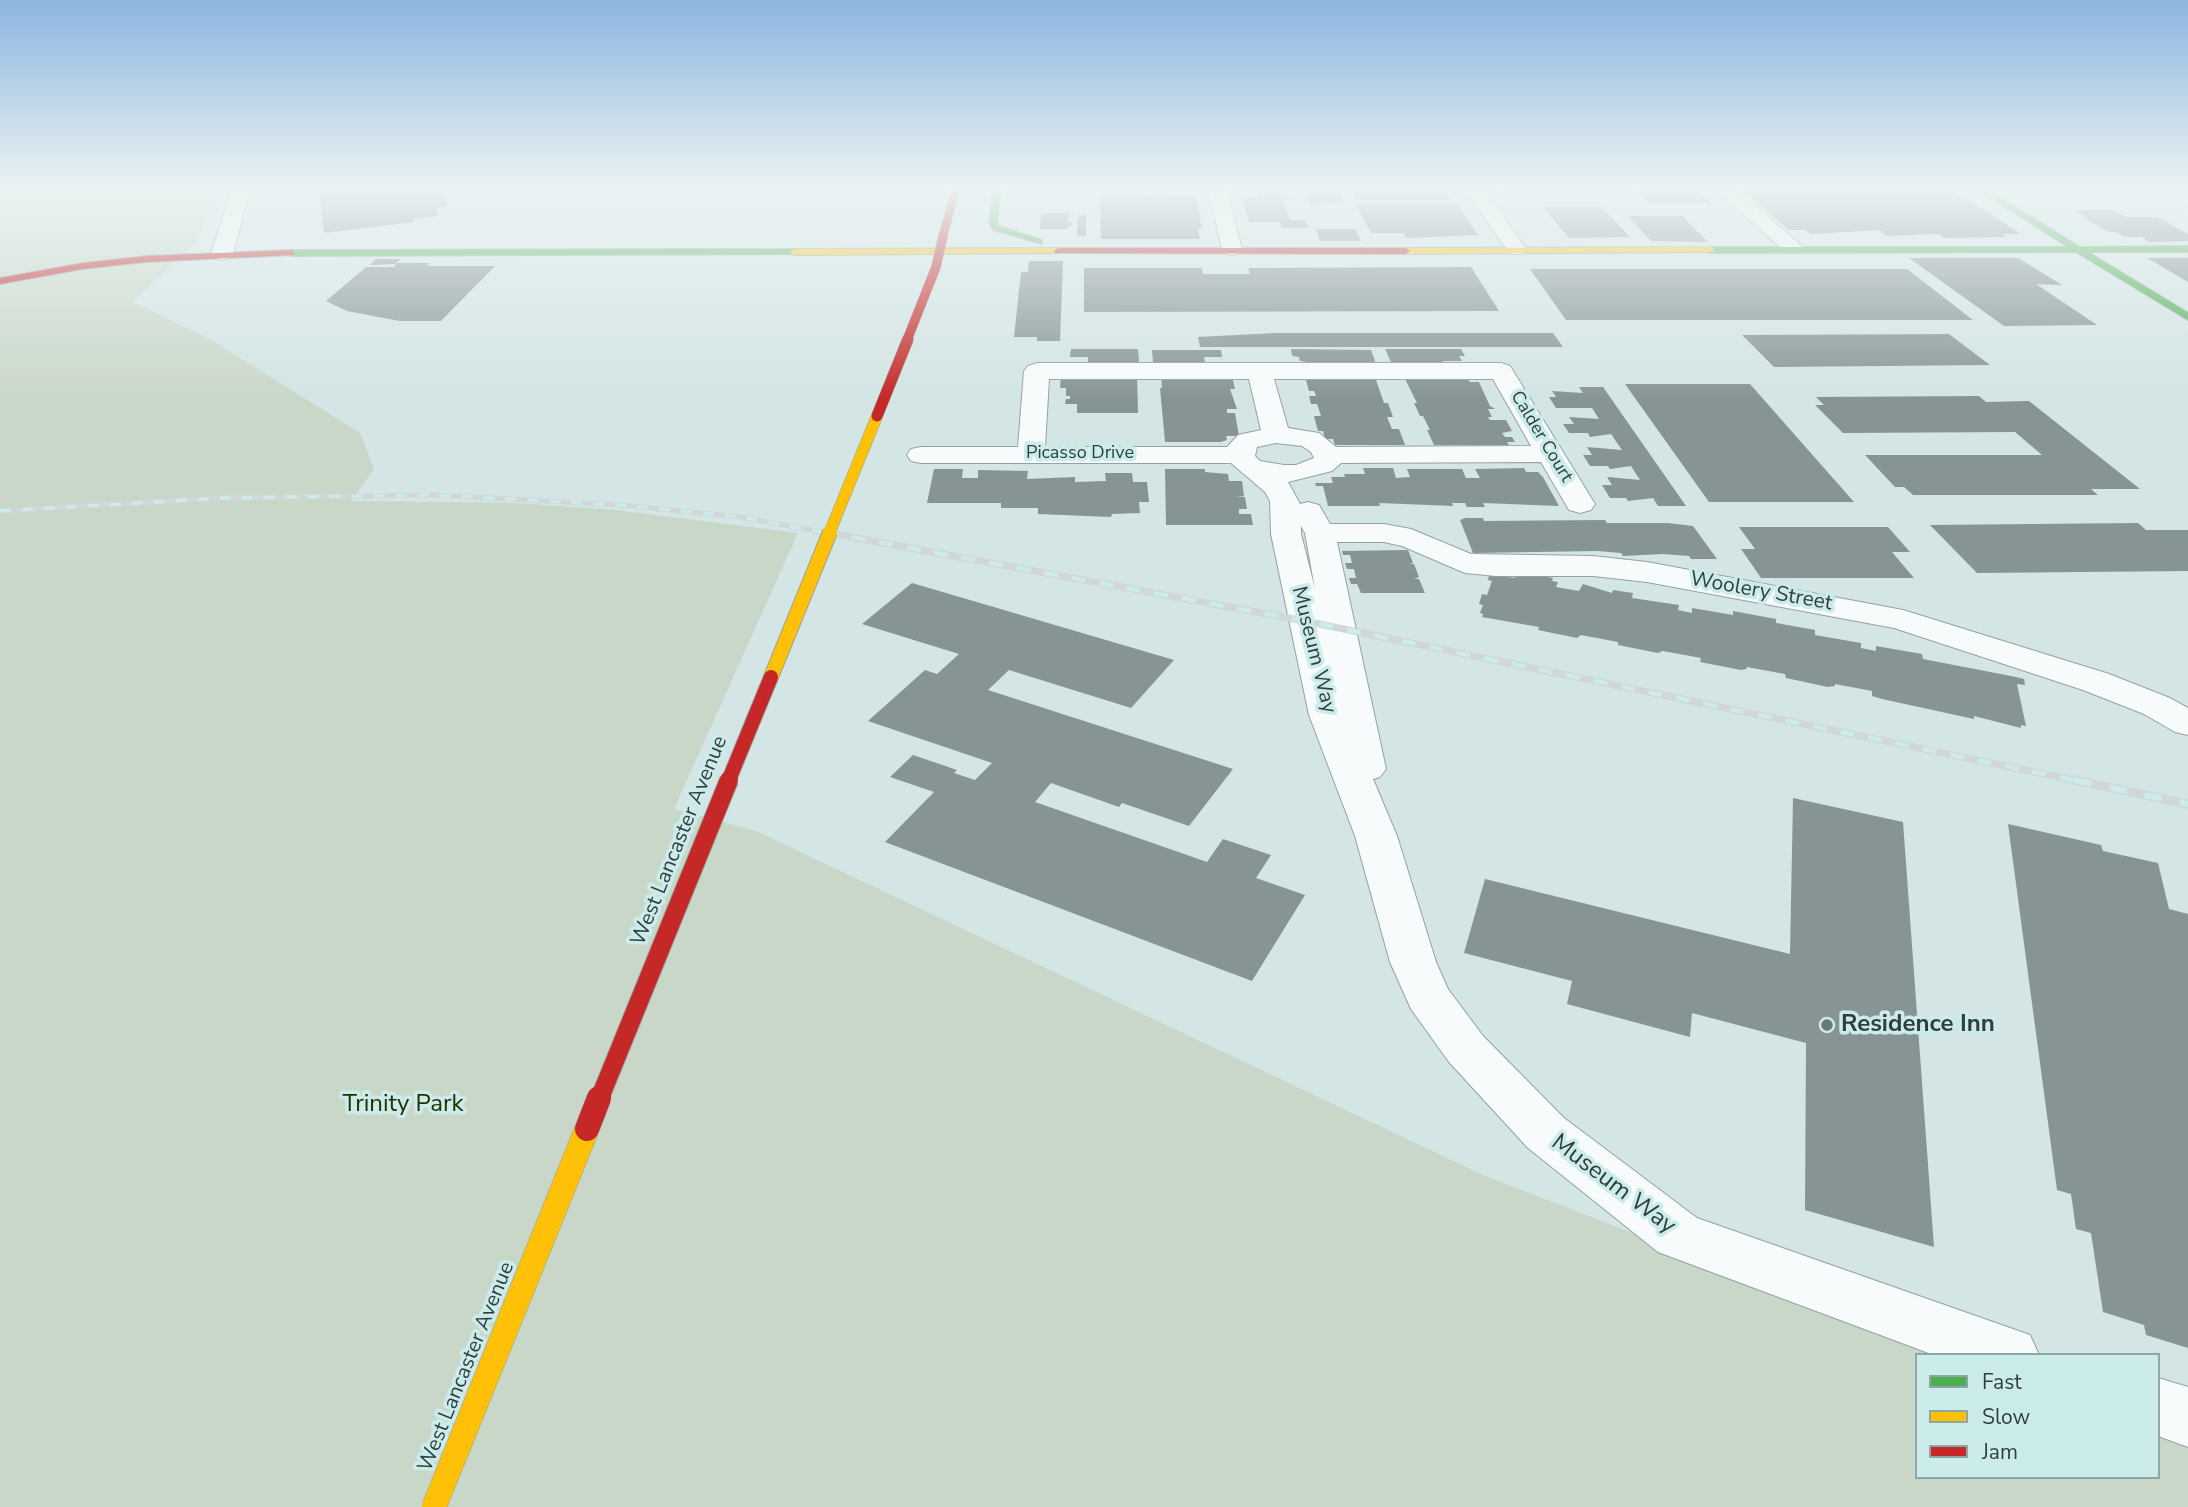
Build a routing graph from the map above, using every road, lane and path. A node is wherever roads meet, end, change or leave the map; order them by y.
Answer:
1 (172, 258) edge
2 (938, 258) edge
3 (2094, 258) edge
4 (2118, 258) edge
5 (0, 281) edge
6 (2188, 300) edge
7 (2188, 317) edge
8 (1259, 370) junction
9 (1276, 435) junction
10 (921, 454) dead end
11 (1031, 454) junction
12 (1550, 454) junction
13 (1247, 461) junction
14 (1317, 463) junction
15 (1580, 504) dead end
16 (1320, 533) junction
17 (2188, 724) edge
18 (1376, 836) junction
19 (2003, 1353) edge
20 (2160, 1408) edge
21 (2188, 1417) edge
22 (434, 1507) edge

1 - 5 main road
2 - 22 main road, West Lancaster Avenue, bridge
3 - 7 main road
4 - 6 main road
8 - 9 street
8 - 11 street
8 - 12 street, Calder Court
9 - 13 street
9 - 14 street
10 - 11 street, Picasso Drive
11 - 13 street, Picasso Drive
12 - 14 street
12 - 15 street, Calder Court
13 - 14 street, Picasso Drive
13 - 18 street, Museum Way
14 - 16 street, Museum Way
16 - 17 street, Woolery Street
16 - 18 street, Museum Way
18 - 19 street, Museum Way
20 - 21 street

